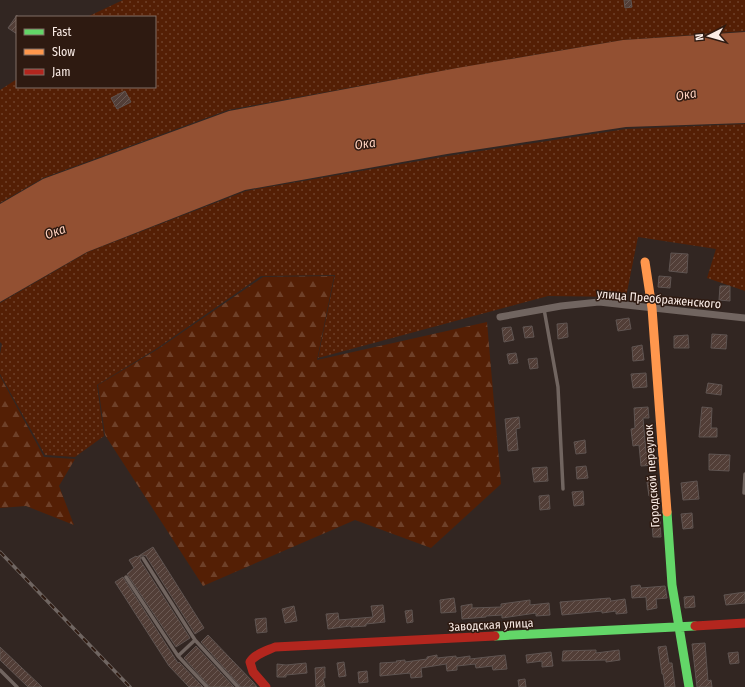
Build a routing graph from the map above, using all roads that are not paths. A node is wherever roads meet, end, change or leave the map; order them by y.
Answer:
1 (645, 262) dead end
2 (652, 308) junction
3 (544, 309) junction
4 (500, 317) dead end
5 (745, 318) edge
6 (745, 474) edge
7 (563, 490) dead end
8 (744, 493) dead end
9 (143, 558) dead end
10 (126, 577) dead end
11 (745, 623) edge
12 (679, 627) junction
13 (195, 640) junction
14 (178, 656) junction
15 (0, 670) edge
16 (17, 687) edge
17 (207, 687) edge
18 (238, 687) edge
19 (266, 687) edge
20 (689, 687) edge

1 - 2 street, Городской переулок
2 - 3 street, улица Преображенского
2 - 5 street, улица Преображенского
2 - 12 street, Городской переулок
3 - 4 street, улица Преображенского
3 - 7 lane
6 - 8 lane
9 - 13 lane
10 - 14 lane
11 - 12 street, Заводская улица
12 - 19 street, Заводская улица
12 - 20 street, Городской переулок
13 - 14 lane
13 - 18 lane
14 - 17 lane
15 - 16 lane

